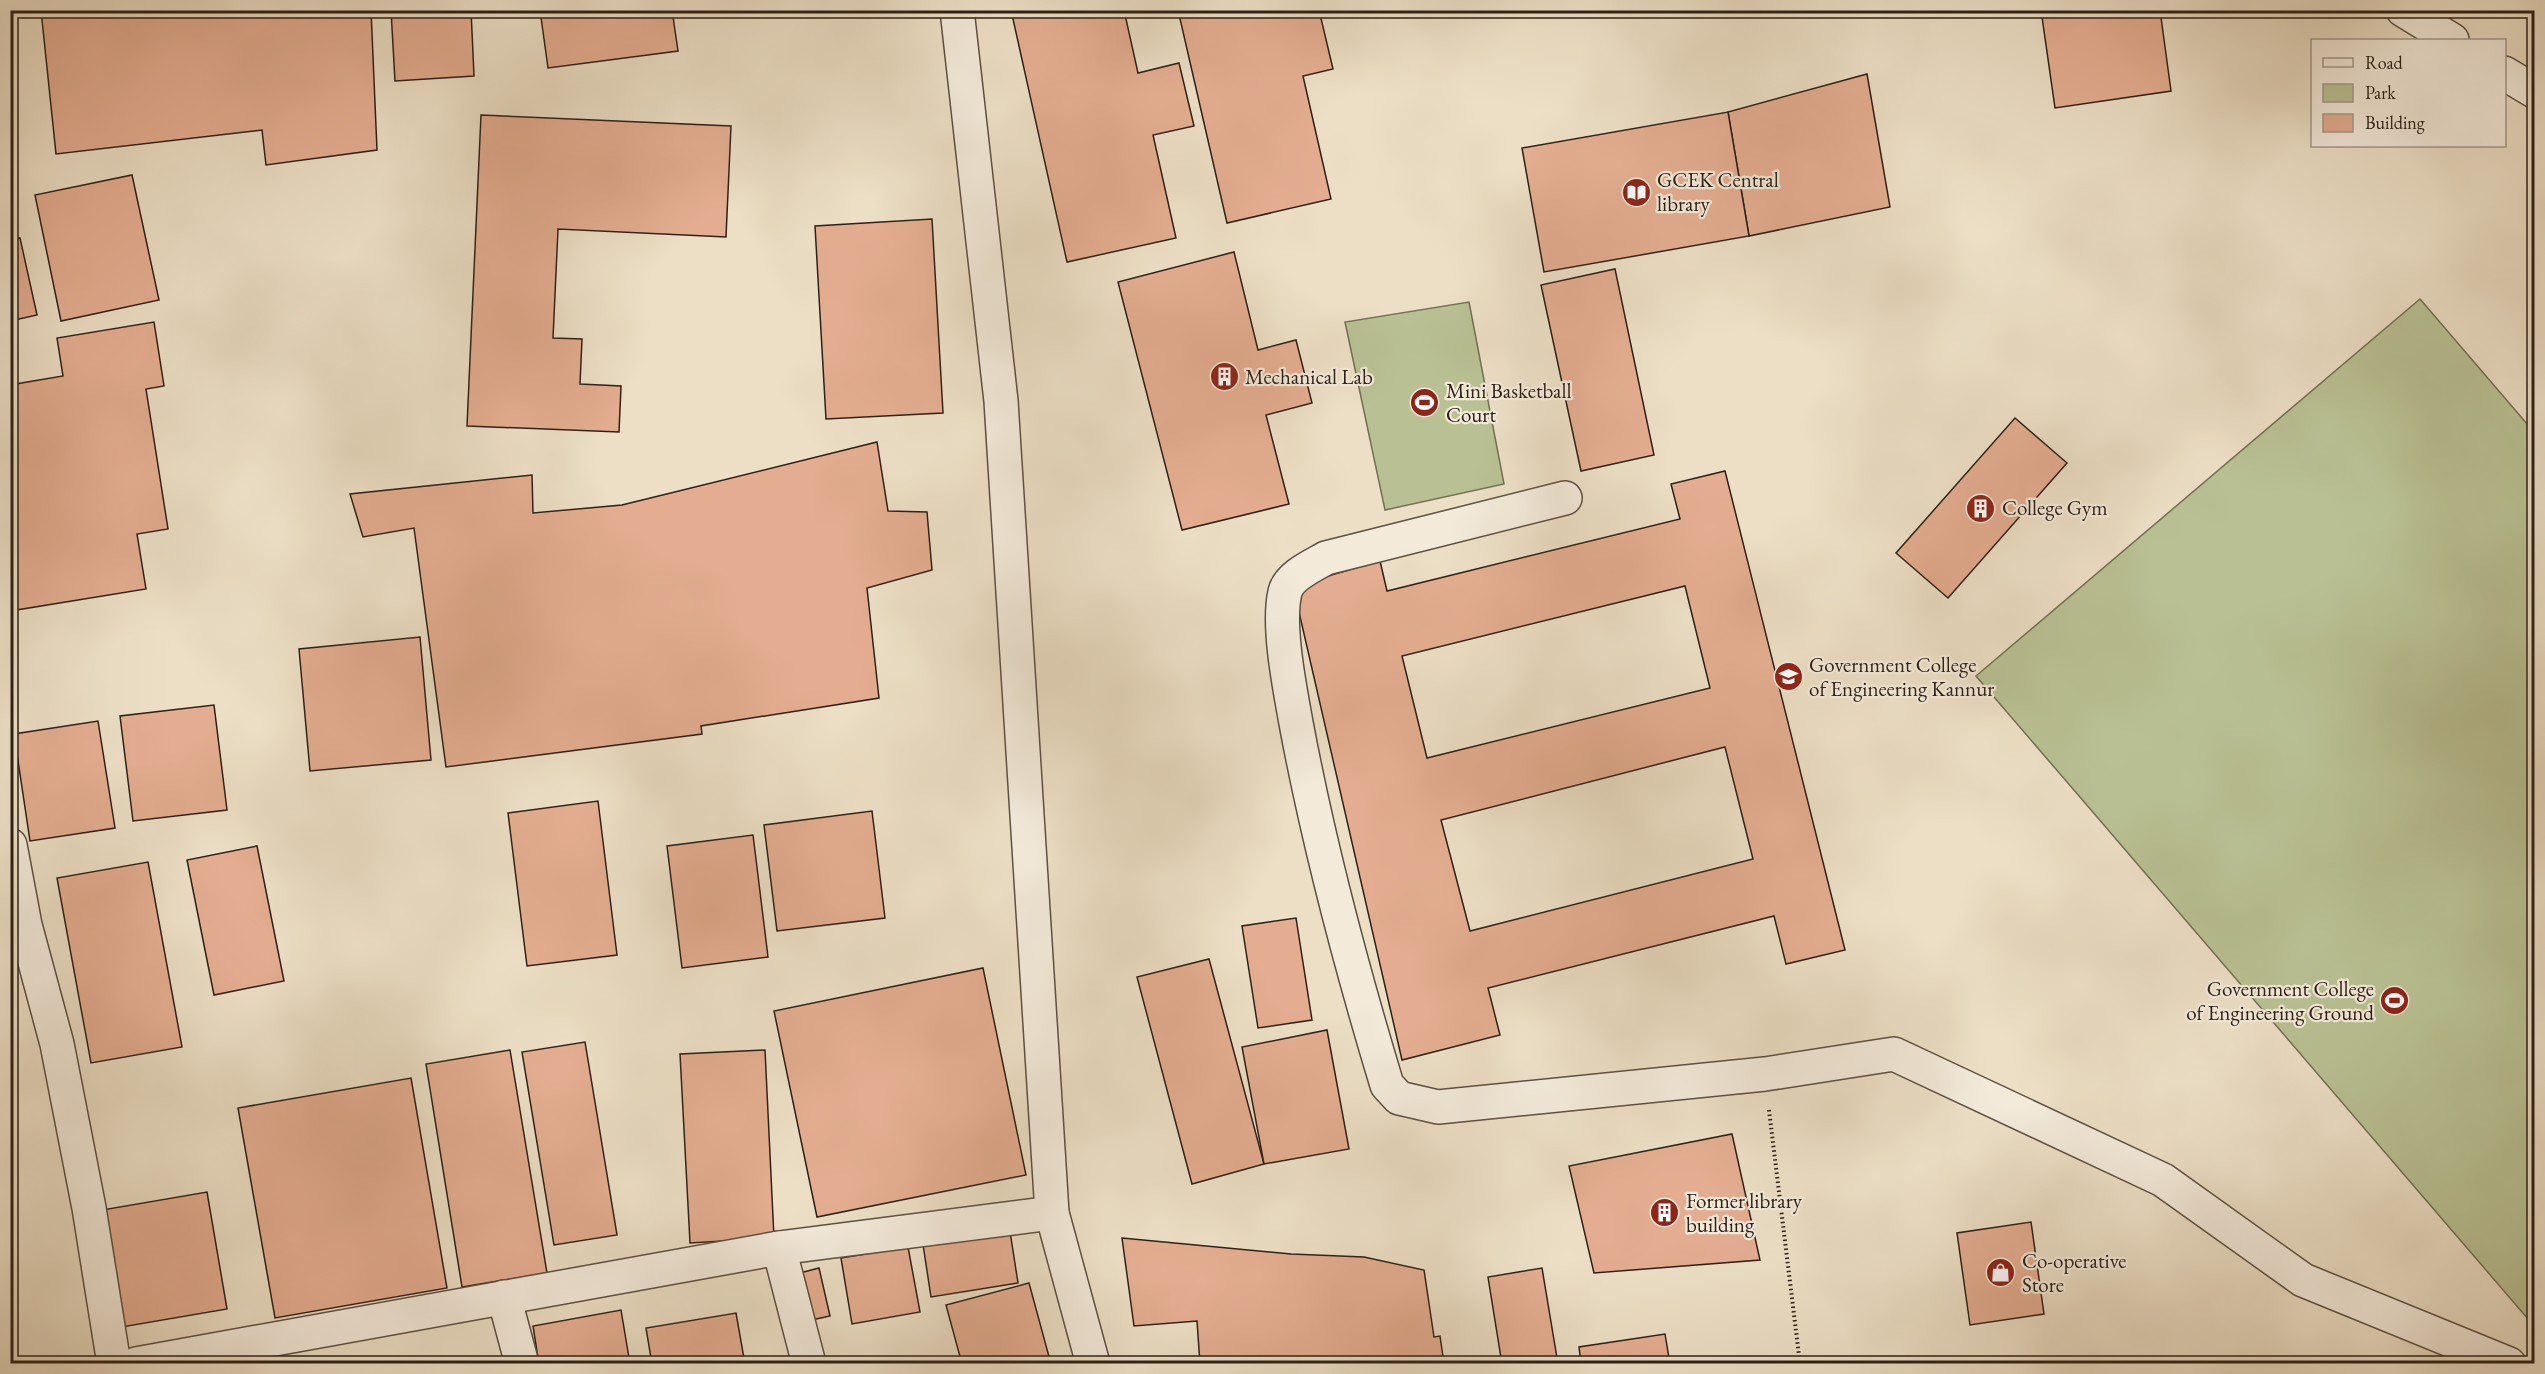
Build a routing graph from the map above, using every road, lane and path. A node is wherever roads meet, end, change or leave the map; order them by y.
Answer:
1 (957, 10) edge
2 (2403, 10) edge
3 (2450, 39) edge
4 (2506, 74) edge
5 (2535, 91) edge
6 (1565, 498) dead end
7 (10, 845) edge
8 (1765, 1074) junction
9 (1052, 1213) junction
10 (779, 1248) junction
11 (504, 1296) junction
12 (114, 1364) edge
13 (136, 1364) edge
14 (522, 1364) edge
15 (809, 1364) edge
16 (1093, 1364) edge
17 (1800, 1364) edge
18 (2510, 1364) edge

1 - 9 street
2 - 3 street
4 - 5 street
6 - 8 street
7 - 12 street
8 - 17 path
8 - 18 street
9 - 10 street
9 - 16 street
10 - 11 street
10 - 15 street
11 - 13 street
11 - 14 street

